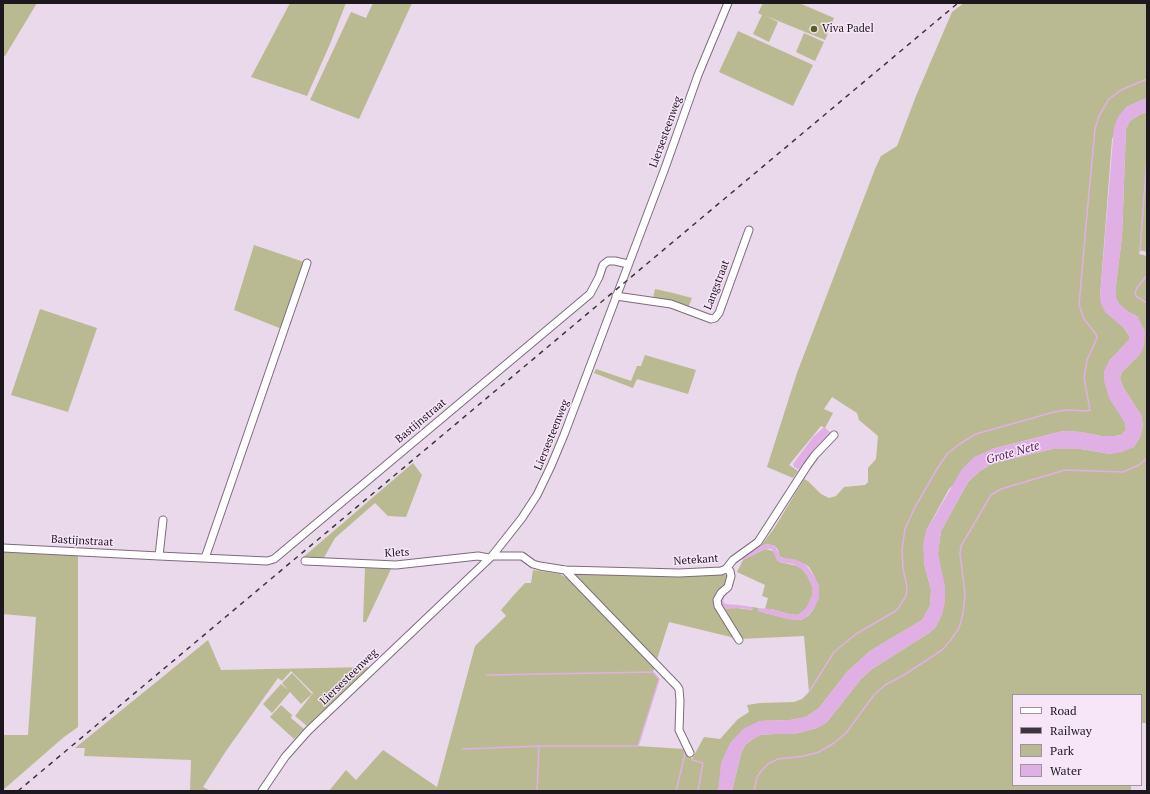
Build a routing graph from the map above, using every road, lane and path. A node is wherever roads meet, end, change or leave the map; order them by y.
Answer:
1 (728, 3) edge
2 (749, 230) dead end
3 (307, 263) dead end
4 (628, 264) junction
5 (616, 296) junction
6 (834, 435) dead end
7 (163, 520) dead end
8 (3, 548) edge
9 (159, 556) junction
10 (490, 557) junction
11 (205, 558) junction
12 (305, 561) dead end
13 (726, 568) junction
14 (565, 570) junction
15 (739, 640) dead end
16 (690, 753) dead end
17 (262, 791) edge

1 - 4 street, Liersesteenweg
2 - 5 street, Langstraat
3 - 11 street
4 - 5 street, Liersesteenweg
4 - 11 street, Bastijnstraat
5 - 10 street, Liersesteenweg
6 - 13 street, Netekant
7 - 9 street
8 - 9 street, Bastijnstraat
9 - 11 street, Bastijnstraat
10 - 12 street, Klets
10 - 14 street, Netekant
10 - 17 street, Liersesteenweg
13 - 14 street, Netekant
13 - 15 street
14 - 16 street

